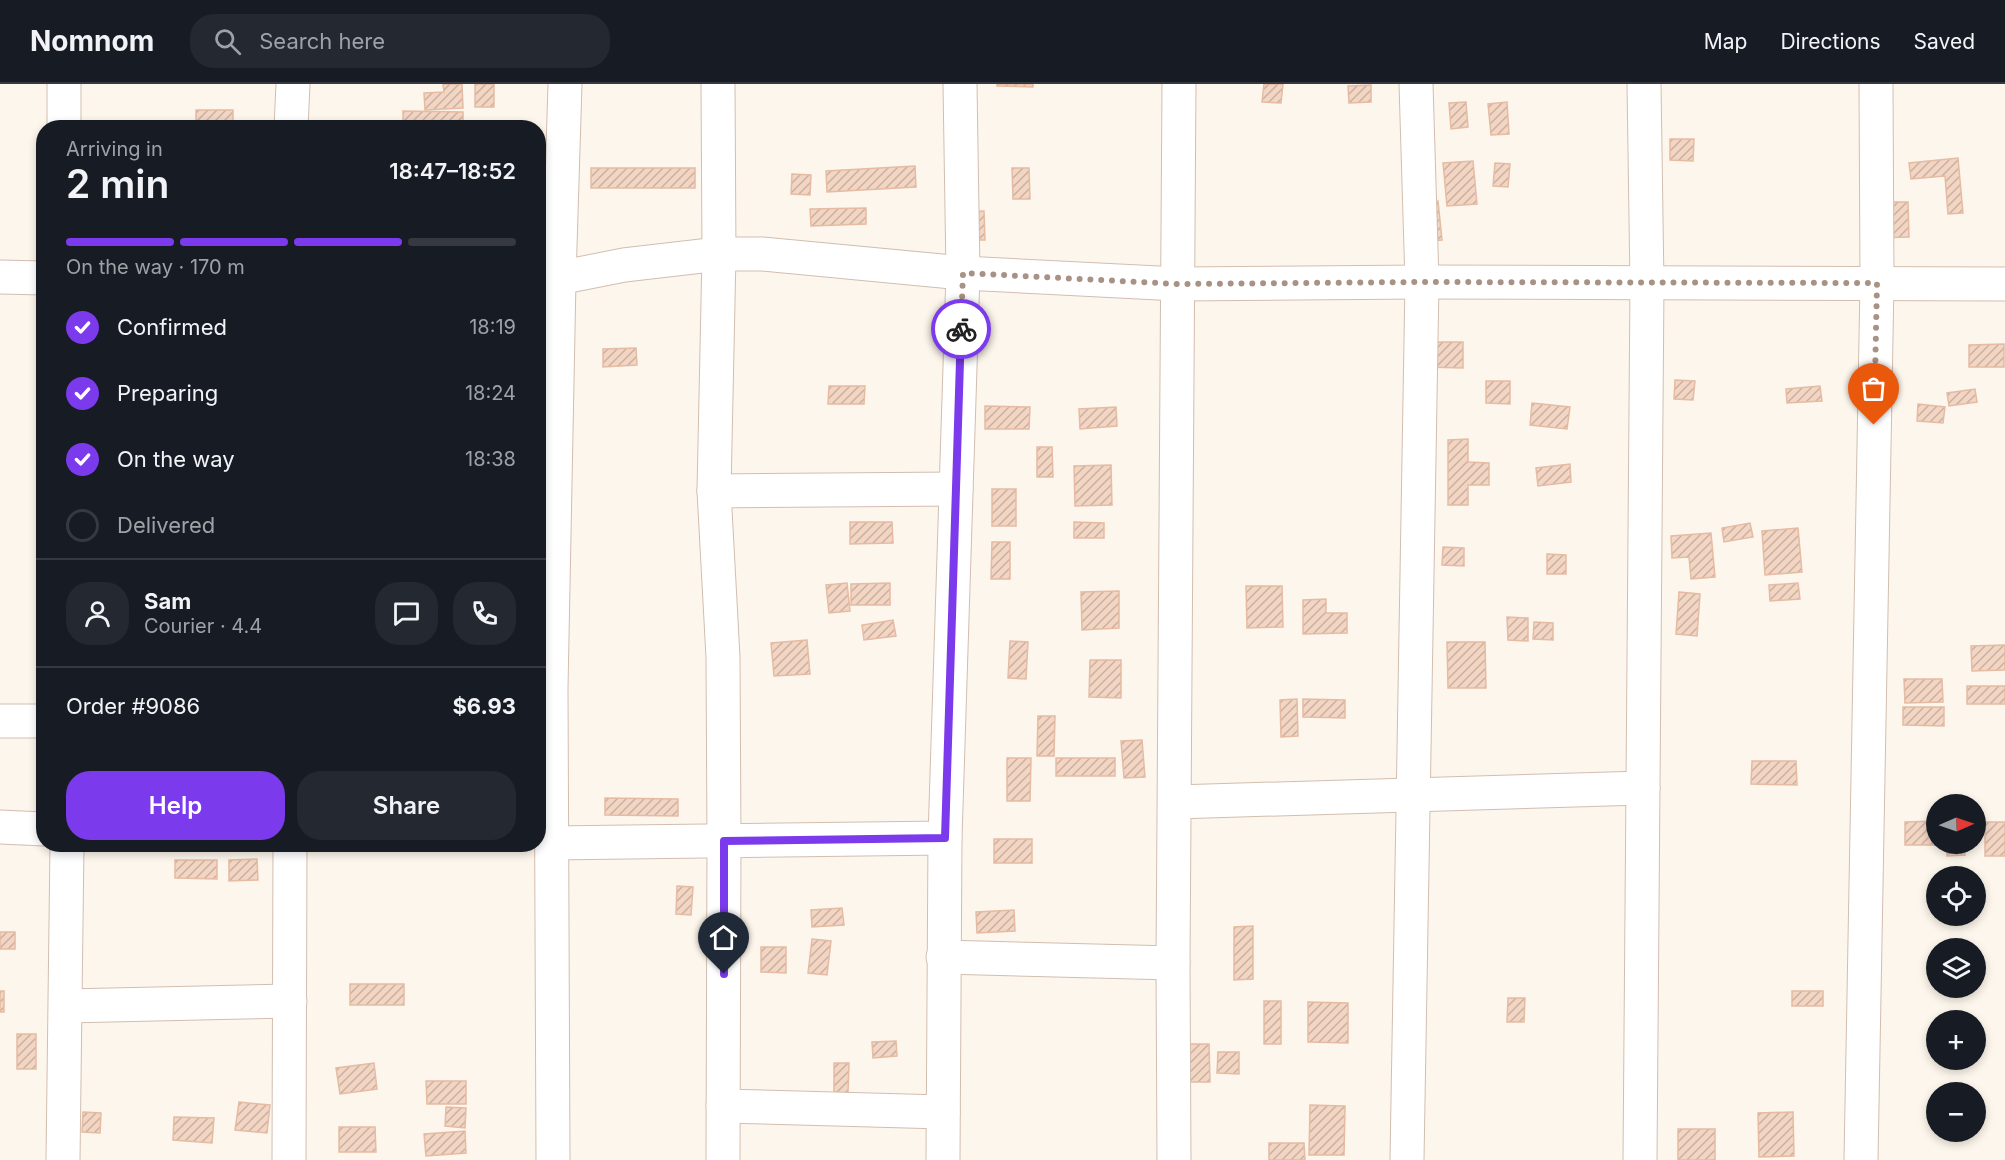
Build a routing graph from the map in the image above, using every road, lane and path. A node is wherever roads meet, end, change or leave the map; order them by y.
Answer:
1 (64, 84) edge
2 (293, 84) edge
3 (565, 84) edge
4 (718, 84) edge
5 (960, 84) edge
6 (1179, 84) edge
7 (1416, 84) edge
8 (1644, 84) edge
9 (1876, 84) edge
10 (64, 120) edge
11 (291, 120) edge
12 (719, 254) junction
13 (963, 273) junction
14 (0, 277) edge
15 (36, 278) edge
16 (549, 280) edge
17 (1422, 282) junction
18 (1877, 283) junction
19 (1178, 284) junction
20 (1647, 284) junction
21 (2005, 284) edge
22 (956, 489) junction
23 (714, 491) junction
24 (546, 608) edge
25 (0, 721) edge
26 (36, 721) edge
27 (546, 739) edge
28 (1643, 788) junction
29 (1413, 794) junction
30 (1175, 802) junction
31 (0, 827) edge
32 (36, 829) edge
33 (945, 838) junction
34 (724, 841) junction
35 (551, 843) junction
36 (67, 852) edge
37 (290, 852) edge
38 (943, 957) junction
39 (1173, 963) junction
40 (290, 1001) junction
41 (66, 1006) junction
42 (723, 1106) junction
43 (943, 1112) junction
44 (63, 1160) edge
45 (289, 1160) edge
46 (553, 1160) edge
47 (723, 1160) edge
48 (943, 1160) edge
49 (1174, 1160) edge
50 (1407, 1160) edge
51 (1640, 1160) edge
52 (1861, 1160) edge

1 - 10 street
2 - 11 street
3 - 16 street
4 - 12 street
5 - 13 street
6 - 19 street
7 - 17 street
8 - 20 street
9 - 18 street
12 - 13 street
12 - 16 street
12 - 23 street
13 - 19 street
13 - 22 street
14 - 15 street
16 - 24 street
17 - 19 street
17 - 20 street
17 - 29 street
18 - 20 street
18 - 21 street
18 - 52 street
19 - 30 street
20 - 28 street
22 - 23 street
22 - 33 street
23 - 34 street
25 - 26 street
27 - 35 street
28 - 29 street
28 - 51 street
29 - 30 street
29 - 50 street
30 - 39 street
31 - 32 street
33 - 34 street
33 - 38 street
34 - 35 street
34 - 42 street
35 - 46 street
36 - 41 street
37 - 40 street
38 - 39 street
38 - 43 street
39 - 49 street
40 - 41 street
40 - 45 street
41 - 44 street
42 - 43 street
42 - 47 street
43 - 48 street

